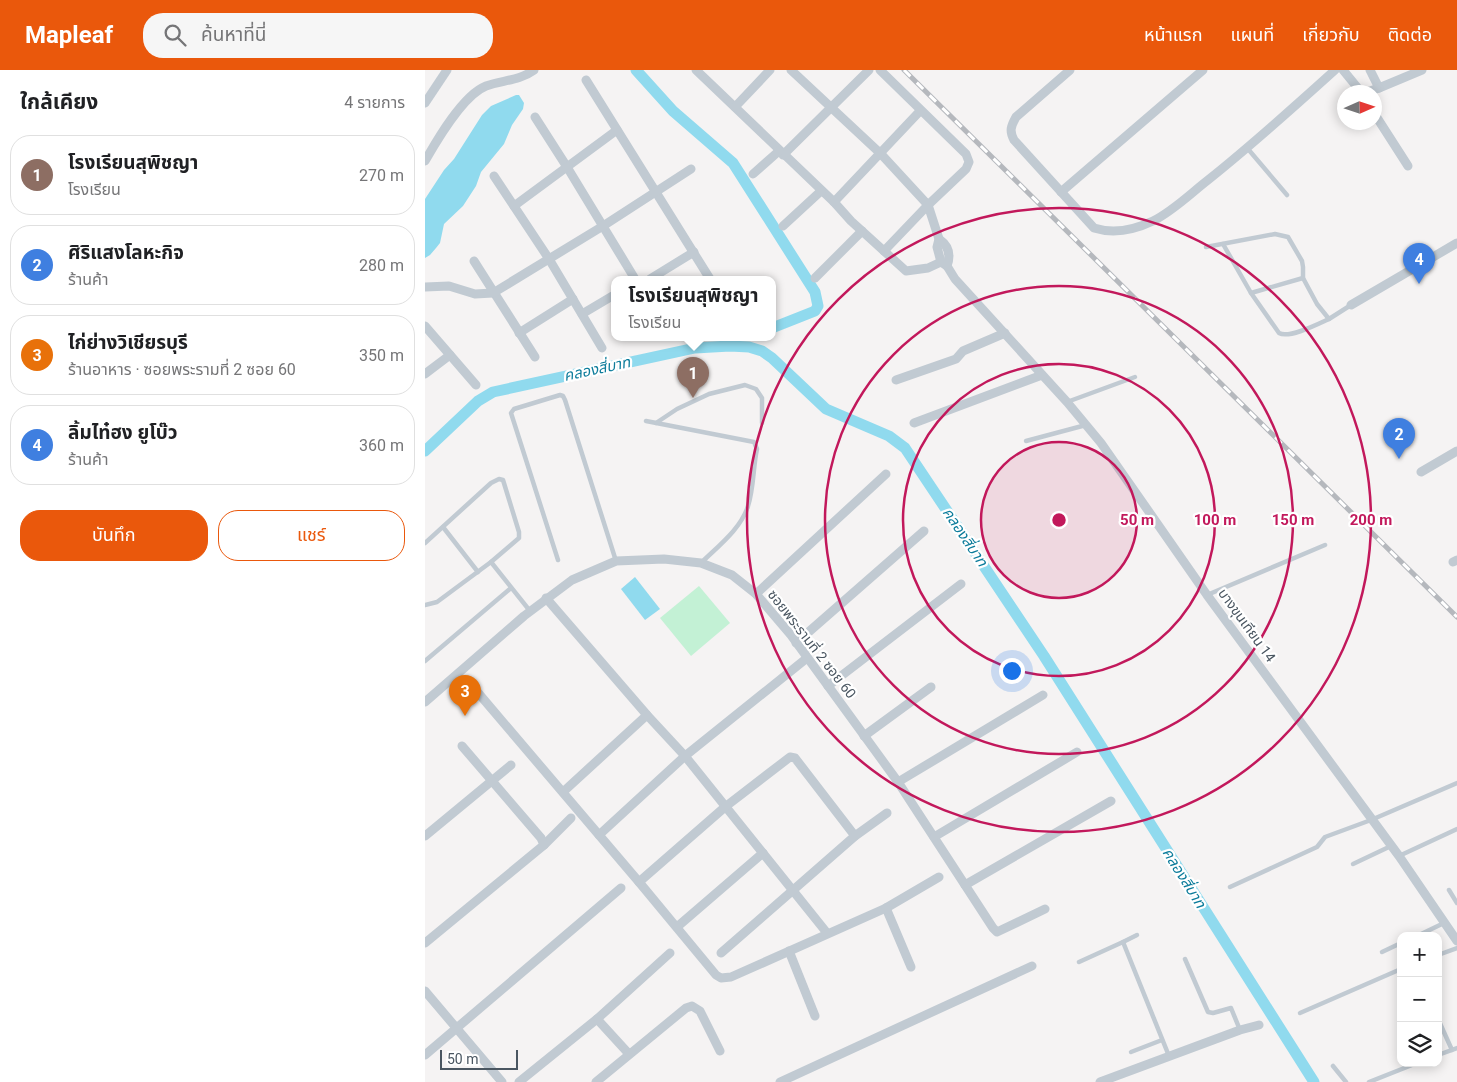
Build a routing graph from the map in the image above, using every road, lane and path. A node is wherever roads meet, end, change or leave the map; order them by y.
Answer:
1 (447, 70) edge
2 (534, 70) edge
3 (696, 70) edge
4 (770, 70) edge
5 (791, 70) edge
6 (869, 70) edge
7 (880, 70) edge
8 (1069, 70) edge
9 (1203, 70) edge
10 (1335, 70) edge
11 (1343, 70) edge
12 (1370, 70) edge
13 (1422, 70) edge
14 (586, 80) dead end
15 (1355, 85) edge
16 (1378, 85) edge
17 (1382, 87) edge
18 (428, 90) edge
19 (425, 104) edge
20 (735, 107) junction
21 (832, 108) junction
22 (920, 111) junction
23 (535, 117) dead end
24 (1382, 125) edge
25 (617, 130) junction
26 (1247, 149) junction
27 (781, 153) junction
28 (881, 154) junction
29 (426, 157) edge
30 (567, 166) junction
31 (1408, 166) dead end
32 (691, 169) dead end
33 (753, 174) dead end
34 (494, 176) dead end
35 (821, 191) junction
36 (656, 192) junction
37 (1061, 192) junction
38 (1287, 195) dead end
39 (834, 202) junction
40 (928, 205) junction
41 (514, 206) junction
42 (603, 226) junction
43 (783, 226) dead end
44 (862, 231) junction
45 (1223, 244) junction
46 (1457, 244) edge
47 (1206, 247) dead end
48 (883, 251) junction
49 (694, 252) junction
50 (474, 260) dead end
51 (549, 260) junction
52 (946, 266) junction
53 (633, 276) edge
54 (655, 276) edge
55 (708, 276) edge
56 (815, 278) dead end
57 (1303, 278) junction
58 (425, 287) edge
59 (493, 293) junction
60 (1251, 293) junction
61 (611, 297) edge
62 (573, 299) junction
63 (1351, 305) joint
64 (582, 314) junction
65 (1329, 319) junction
66 (425, 326) edge
67 (519, 333) junction
68 (1005, 334) junction
69 (602, 348) dead end
70 (450, 355) junction
71 (535, 357) dead end
72 (425, 374) edge
73 (1042, 375) junction
74 (1135, 377) dead end
75 (896, 380) dead end
76 (476, 385) dead end
77 (1067, 402) junction
78 (645, 421) dead end
79 (656, 423) junction
80 (914, 423) dead end
81 (762, 424) dead end
82 (1086, 425) junction
83 (1027, 441) dead end
84 (1457, 451) edge
85 (1421, 472) dead end
86 (886, 474) dead end
87 (443, 527) junction
88 (924, 532) dead end
89 (425, 543) edge
90 (1325, 546) dead end
91 (557, 560) dead end
92 (491, 562) junction
93 (616, 562) junction
94 (701, 563) junction
95 (478, 572) junction
96 (961, 584) dead end
97 (511, 588) junction
98 (756, 594) junction
99 (1207, 595) junction
100 (546, 598) junction
101 (425, 605) edge
102 (530, 611) junction
103 (796, 643) junction
104 (807, 658) junction
105 (425, 661) edge
106 (828, 686) junction
107 (931, 687) dead end
108 (474, 688) dead end
109 (1043, 694) dead end
110 (425, 702) edge
111 (647, 715) junction
112 (864, 736) junction
113 (462, 746) dead end
114 (1077, 752) dead end
115 (685, 756) junction
116 (511, 765) dead end
117 (492, 781) junction
118 (897, 782) junction
119 (1457, 783) edge
120 (563, 792) junction
121 (1111, 801) dead end
122 (725, 806) junction
123 (887, 813) dead end
124 (571, 818) dead end
125 (1371, 820) junction
126 (1457, 829) edge
127 (599, 835) junction
128 (425, 836) edge
129 (855, 836) junction
130 (934, 837) junction
131 (544, 845) junction
132 (1391, 846) junction
133 (763, 853) junction
134 (1399, 856) junction
135 (1353, 864) dead end
136 (939, 877) dead end
137 (639, 882) junction
138 (965, 885) junction
139 (1230, 887) dead end
140 (621, 888) dead end
141 (793, 890) junction
142 (1449, 890) dead end
143 (1457, 902) edge
144 (886, 908) junction
145 (1045, 909) dead end
146 (1444, 923) junction
147 (677, 927) junction
148 (1425, 932) edge
149 (827, 933) junction
150 (1137, 935) dead end
151 (1456, 936) edge
152 (1123, 942) junction
153 (425, 943) edge
154 (1397, 945) edge
155 (1457, 948) edge
156 (789, 952) junction
157 (1382, 952) dead end
158 (670, 953) dead end
159 (721, 953) dead end
160 (1442, 954) edge
161 (1185, 959) dead end
162 (1079, 962) dead end
163 (1032, 966) dead end
164 (911, 967) dead end
165 (1397, 971) edge
166 (425, 991) edge
167 (1300, 1013) dead end
168 (815, 1016) dead end
169 (597, 1019) junction
170 (1440, 1022) edge
171 (1259, 1025) dead end
172 (457, 1028) junction
173 (1240, 1030) junction
174 (1162, 1040) junction
175 (1455, 1049) edge
176 (719, 1051) dead end
177 (1131, 1052) dead end
178 (629, 1054) junction
179 (1442, 1054) edge
180 (425, 1055) edge
181 (1169, 1056) junction
182 (1333, 1066) dead end
183 (1407, 1067) edge
184 (502, 1082) edge
185 (519, 1082) edge
186 (596, 1082) edge
187 (780, 1082) edge
188 (1100, 1082) edge
189 (1346, 1082) edge
190 (1369, 1082) edge

1 - 18 street
2 - 29 street
3 - 20 street
4 - 20 street
5 - 21 street
6 - 21 street
7 - 22 street
8 - 37 street
9 - 37 street
10 - 26 street
11 - 15 street
12 - 16 street
13 - 17 street
14 - 25 street
18 - 19 street
20 - 27 street
21 - 27 street
21 - 28 street
22 - 28 street
22 - 40 street
23 - 30 street
24 - 31 street
25 - 30 street
25 - 36 street
26 - 37 street
26 - 38 lane
27 - 33 street
27 - 35 street
28 - 39 street
28 - 40 street
30 - 41 street
30 - 42 street
32 - 36 street
34 - 41 street
35 - 39 street
35 - 43 street
36 - 42 street
36 - 49 street
39 - 44 street
40 - 48 street
40 - 52 street
41 - 51 street
42 - 51 street
42 - 53 street
44 - 48 street
44 - 56 street
45 - 47 lane
45 - 57 lane
45 - 60 lane
46 - 63 street
48 - 52 street
49 - 54 street
49 - 55 street
50 - 59 street
51 - 59 street
51 - 62 street
52 - 68 street, บางขุนเทียน 14
57 - 60 lane
57 - 65 lane
58 - 59 street
59 - 67 street
60 - 65 lane
61 - 64 street
62 - 64 street
62 - 67 street
63 - 65 lane
64 - 69 street
66 - 70 street
67 - 71 street
68 - 73 street, บางขุนเทียน 14
68 - 75 street
70 - 72 street
70 - 76 street
73 - 77 street, บางขุนเทียน 14
73 - 80 street
74 - 77 lane
77 - 82 street, บางขุนเทียน 14
78 - 79 lane
79 - 81 lane
79 - 94 lane
82 - 83 lane
82 - 99 street, บางขุนเทียน 14
84 - 85 street
86 - 98 street
87 - 89 lane
87 - 92 lane
87 - 95 lane
88 - 103 street
90 - 99 lane
91 - 93 lane
92 - 95 lane
92 - 97 lane
93 - 94 street, ซอยพระรามที่ 2 ซอย 60
93 - 100 street, ซอยพระรามที่ 2 ซอย 60
94 - 98 street, ซอยพระรามที่ 2 ซอย 60
95 - 101 lane
96 - 106 street
97 - 102 lane
97 - 105 lane
98 - 103 street, ซอยพระรามที่ 2 ซอย 60
99 - 125 street, บางขุนเทียน 14
100 - 102 street, ซอยพระรามที่ 2 ซอย 60
100 - 111 street
102 - 110 street, ซอยพระรามที่ 2 ซอย 60
103 - 104 street, ซอยพระรามที่ 2 ซอย 60
104 - 106 street, ซอยพระรามที่ 2 ซอย 60
104 - 115 street
106 - 112 street, ซอยพระรามที่ 2 ซอย 60
107 - 112 street
108 - 120 street
109 - 118 street
111 - 115 street
111 - 120 street
112 - 118 street, ซอยพระรามที่ 2 ซอย 60
113 - 117 street
114 - 130 street
115 - 122 street
115 - 127 street
116 - 117 street
117 - 128 street
117 - 131 street
118 - 130 street, ซอยพระรามที่ 2 ซอย 60
119 - 125 lane
120 - 127 street
121 - 138 street
122 - 129 street
122 - 133 street
122 - 137 street
123 - 129 street
124 - 131 street
125 - 132 street, บางขุนเทียน 14
125 - 139 lane
126 - 134 lane
127 - 137 street
129 - 141 street
130 - 138 street, ซอยพระรามที่ 2 ซอย 60
131 - 153 street
132 - 134 street, บางขุนเทียน 14
132 - 135 lane
133 - 141 street
133 - 147 street
134 - 146 street, บางขุนเทียน 14
136 - 144 street
137 - 147 street
138 - 145 street, ซอยพระรามที่ 2 ซอย 60
140 - 172 street
141 - 149 street
141 - 159 street
142 - 143 lane
144 - 149 street
144 - 164 street
146 - 148 lane
146 - 151 street, บางขุนเทียน 14
147 - 156 street
149 - 156 street
150 - 152 lane
152 - 162 lane
152 - 174 lane
154 - 157 lane
155 - 160 lane
156 - 168 street
158 - 169 street
161 - 173 lane
163 - 187 street
165 - 167 lane
166 - 172 street
169 - 178 street
169 - 185 street
170 - 175 lane
171 - 173 street
172 - 180 street
172 - 184 street
173 - 181 street
174 - 177 lane
174 - 181 lane
175 - 179 lane
176 - 178 street
178 - 186 street
181 - 188 street
182 - 189 lane
183 - 190 lane

